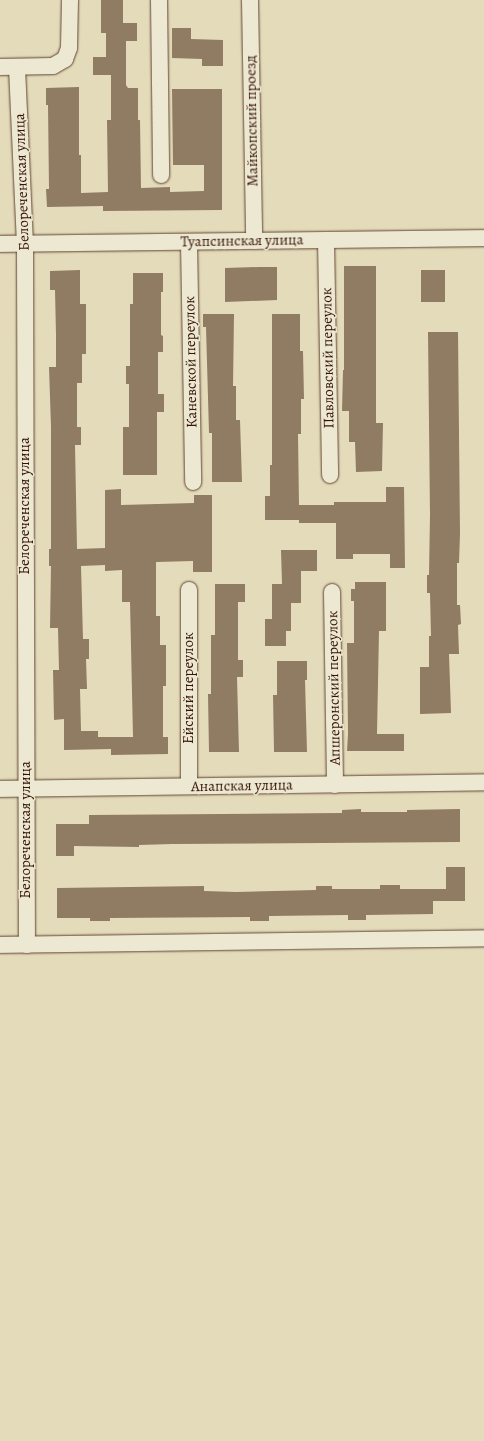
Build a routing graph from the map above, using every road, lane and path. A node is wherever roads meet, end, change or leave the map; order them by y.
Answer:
1 (70, 0) edge
2 (159, 0) edge
3 (250, 0) edge
4 (0, 67) edge
5 (17, 68) junction
6 (161, 175) dead end
7 (484, 238) edge
8 (326, 240) junction
9 (254, 241) junction
10 (189, 242) junction
11 (0, 244) edge
12 (25, 244) junction
13 (330, 475) dead end
14 (194, 482) dead end
15 (189, 590) dead end
16 (332, 592) dead end
17 (484, 782) edge
18 (335, 785) junction
19 (189, 786) junction
20 (0, 789) edge
21 (26, 789) junction
22 (484, 938) edge
23 (0, 945) edge
24 (27, 945) junction

1 - 5 street
2 - 6 street
3 - 9 street, Майкопский проезд
4 - 5 street
5 - 12 street, Белореченская улица
7 - 8 street, Туапсинская улица
8 - 9 street, Туапсинская улица
8 - 13 street, Павловский переулок
9 - 10 street, Туапсинская улица
10 - 12 street, Туапсинская улица
10 - 14 street, Каневской переулок
11 - 12 street, Туапсинская улица
12 - 21 street, Белореченская улица
15 - 19 street, Ейский переулок
16 - 18 street, Апшеронский переулок
17 - 18 street, Анапская улица
18 - 19 street, Анапская улица
19 - 21 street, Анапская улица
20 - 21 street, Анапская улица
21 - 24 street, Белореченская улица
22 - 24 street
23 - 24 street

